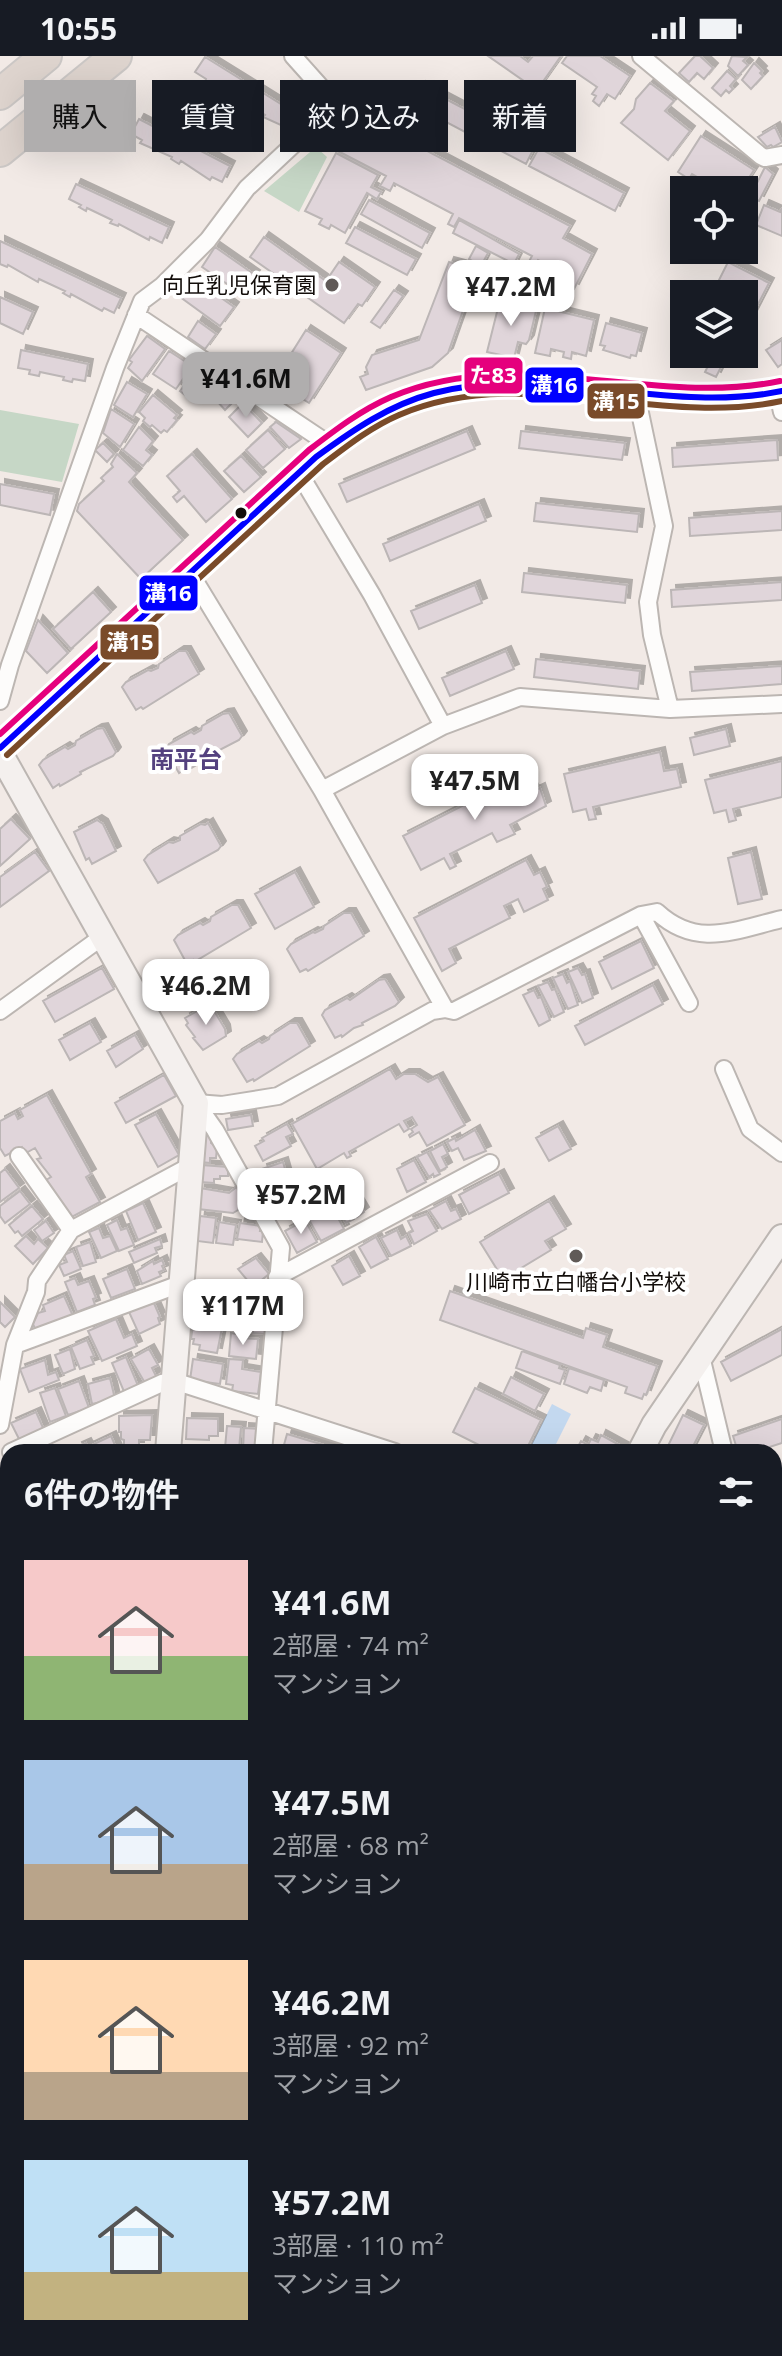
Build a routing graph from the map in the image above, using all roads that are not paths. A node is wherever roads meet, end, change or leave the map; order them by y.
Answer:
1 (46, 56) edge
2 (116, 56) edge
3 (293, 56) edge
4 (641, 56) edge
5 (0, 94) edge
6 (0, 151) edge
7 (782, 155) edge
8 (136, 315) junction
9 (640, 394) junction
10 (781, 399) edge
11 (330, 445) junction
12 (299, 473) junction
13 (190, 573) junction
14 (0, 701) edge
15 (782, 704) edge
16 (670, 709) junction
17 (443, 726) junction
18 (0, 751) edge
19 (322, 790) junction
20 (641, 915) junction
21 (782, 919) edge
22 (102, 937) junction
23 (689, 1003) dead end
24 (445, 1009) junction
25 (0, 1011) edge
26 (724, 1069) dead end
27 (196, 1103) junction
28 (782, 1153) edge
29 (19, 1156) dead end
30 (490, 1163) dead end
31 (190, 1166) junction
32 (71, 1230) junction
33 (782, 1237) edge
34 (277, 1277) junction
35 (180, 1284) junction
36 (15, 1345) junction
37 (701, 1356) junction
38 (174, 1381) junction
39 (267, 1410) junction
40 (0, 1425) edge
41 (30, 1444) edge
42 (169, 1444) edge
43 (264, 1444) edge
44 (371, 1444) edge
45 (644, 1444) edge
46 (722, 1444) edge

1 - 5 highway
2 - 6 highway
3 - 8 street
4 - 7 street
8 - 11 street
8 - 14 street
9 - 10 street
9 - 11 street
9 - 16 street
11 - 12 street
12 - 13 street
12 - 17 street
13 - 18 street
13 - 19 street
15 - 16 street
16 - 17 street
17 - 19 street
18 - 22 street
19 - 24 street
20 - 21 street
20 - 23 street
20 - 24 street
22 - 25 street
22 - 27 street
24 - 27 street
26 - 28 street
27 - 31 street
27 - 34 street
29 - 32 street
30 - 34 street
31 - 32 street
31 - 35 street
32 - 36 street
33 - 37 street
34 - 39 street
35 - 36 street
35 - 38 street
36 - 40 street
37 - 45 street
37 - 46 street
38 - 39 street
38 - 41 street
38 - 42 street
39 - 43 street
39 - 44 street

